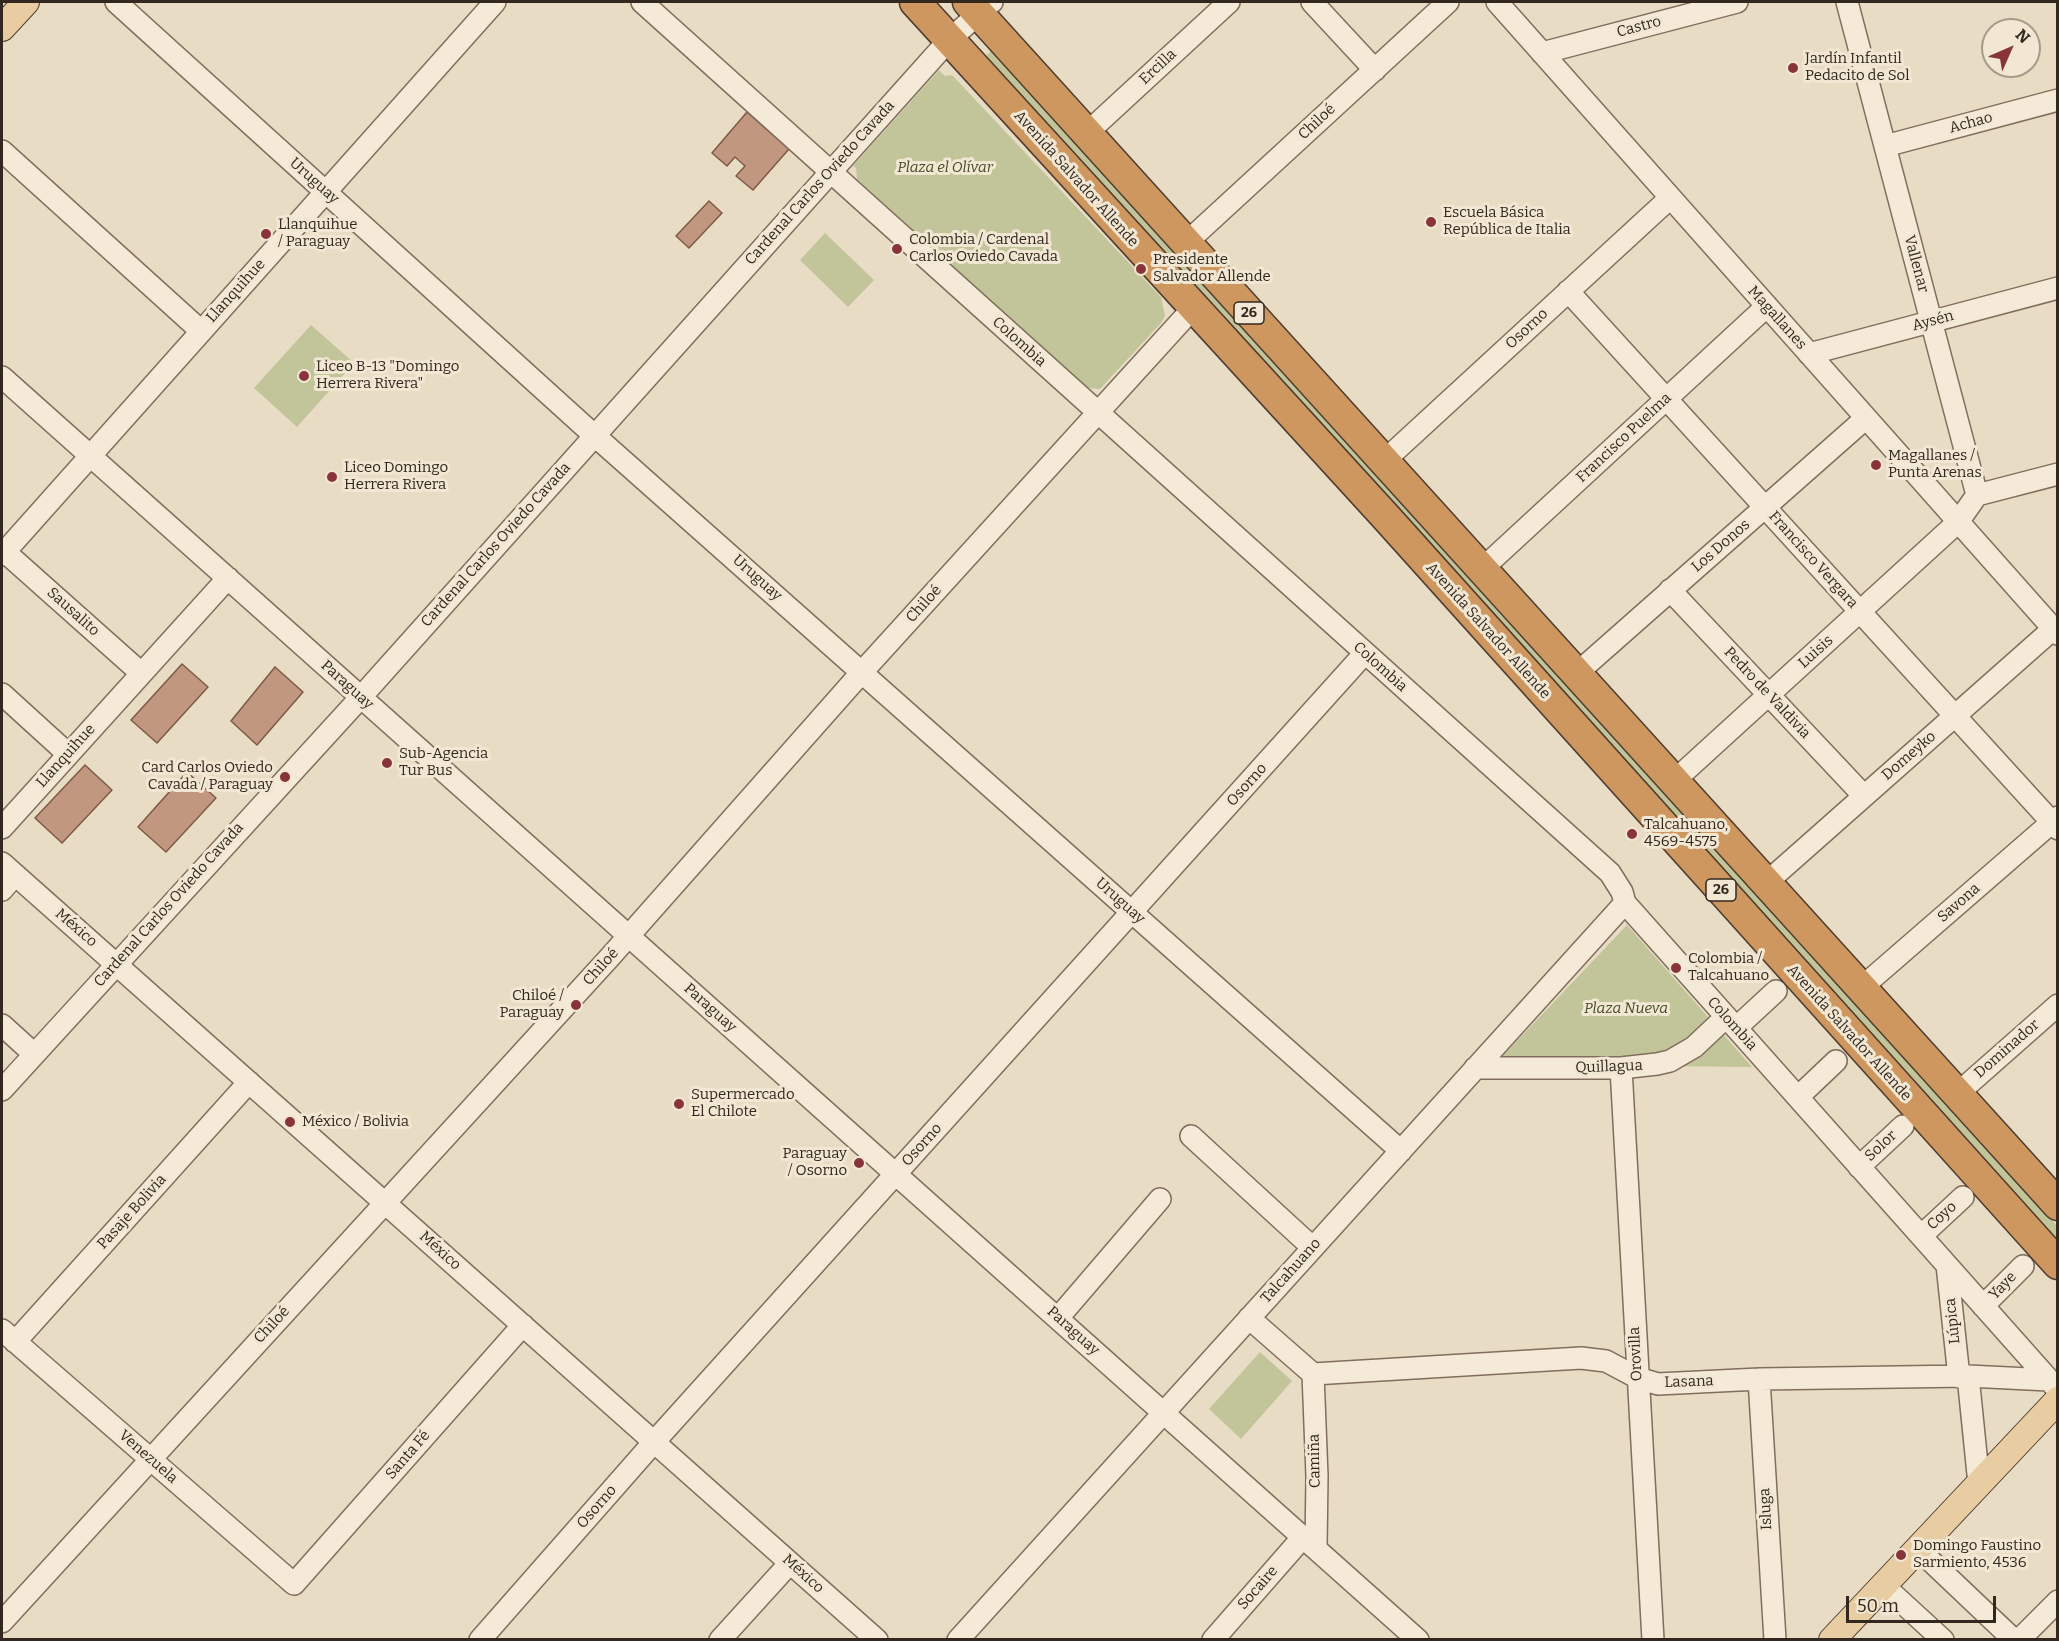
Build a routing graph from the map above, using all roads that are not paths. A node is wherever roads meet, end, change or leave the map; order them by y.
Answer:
1 (26, 2) edge
2 (116, 2) edge
3 (495, 2) edge
4 (642, 2) edge
5 (915, 2) edge
6 (1229, 2) edge
7 (1312, 2) edge
8 (1448, 2) edge
9 (1497, 2) edge
10 (1737, 2) edge
11 (1847, 2) edge
12 (979, 6) edge
13 (2, 28) edge
14 (949, 40) junction
15 (1542, 53) junction
16 (1375, 70) junction
17 (2058, 100) edge
18 (1087, 133) junction
19 (1885, 146) junction
20 (2, 151) edge
21 (831, 172) junction
22 (326, 191) junction
23 (1670, 198) junction
24 (1186, 243) junction
25 (2058, 288) edge
26 (1568, 291) junction
27 (1767, 306) junction
28 (1194, 308) junction
29 (1931, 322) junction
30 (201, 331) junction
31 (1809, 354) junction
32 (2, 377) edge
33 (1666, 399) junction
34 (1098, 412) junction
35 (1866, 418) junction
36 (594, 434) junction
37 (90, 455) junction
38 (1384, 461) junction
39 (2058, 474) edge
40 (1977, 495) junction
41 (1765, 507) junction
42 (1959, 522) junction
43 (3, 553) edge
44 (1482, 569) junction
45 (228, 578) junction
46 (1670, 590) junction
47 (1860, 612) junction
48 (2055, 631) edge
49 (1365, 653) junction
50 (862, 672) junction
51 (141, 674) junction
52 (1576, 674) junction
53 (2, 694) edge
54 (1769, 694) junction
55 (361, 697) junction
56 (1955, 716) junction
57 (68, 754) junction
58 (1674, 781) junction
59 (1864, 796) junction
60 (2055, 823) edge
61 (2, 828) edge
62 (6, 876) edge
63 (1766, 883) junction
64 (1625, 903) junction
65 (1132, 912) junction
66 (629, 936) junction
67 (116, 962) junction
68 (1861, 988) junction
69 (1776, 991) dead end
70 (2058, 1005) edge
71 (1731, 1023) junction
72 (2, 1025) edge
73 (34, 1054) junction
74 (1836, 1060) dead end
75 (1475, 1068) junction
76 (1621, 1068) junction
77 (249, 1082) junction
78 (2, 1090) edge
79 (1957, 1094) junction
80 (1798, 1097) junction
81 (1903, 1126) dead end
82 (1191, 1136) dead end
83 (1401, 1151) junction
84 (1859, 1167) junction
85 (896, 1174) junction
86 (1963, 1197) dead end
87 (1160, 1199) dead end
88 (2056, 1201) edge
89 (386, 1203) junction
90 (1921, 1236) junction
91 (1313, 1248) junction
92 (2058, 1264) edge
93 (1947, 1266) junction
94 (2023, 1266) dead end
95 (1983, 1306) junction
96 (1058, 1318) junction
97 (1249, 1318) junction
98 (523, 1325) junction
99 (8, 1336) edge
100 (1312, 1374) junction
101 (1963, 1377) junction
102 (1638, 1378) junction
103 (1759, 1379) junction
104 (2055, 1390) edge
105 (1164, 1413) junction
106 (654, 1442) junction
107 (149, 1458) junction
108 (1978, 1484) junction
109 (1309, 1542) junction
110 (1917, 1548) junction
111 (790, 1563) junction
112 (294, 1584) joint
113 (1883, 1585) junction
114 (2058, 1601) edge
115 (2, 1622) edge
116 (480, 1640) edge
117 (720, 1640) edge
118 (877, 1640) edge
119 (958, 1640) edge
120 (1213, 1640) edge
121 (1418, 1640) edge
122 (1653, 1640) edge
123 (1775, 1640) edge
124 (1832, 1640) edge
125 (1943, 1640) edge
126 (2014, 1640) edge
127 (2019, 1640) edge

1 - 13 main road
2 - 22 street, Uruguay
3 - 22 street, Llanquihue
4 - 21 street, Colombia
5 - 14 highway, Avenida Salvador Allende / 26
6 - 18 street, Ercilla
7 - 16 street
8 - 16 street, Chiloé
9 - 15 street, Magallanes
10 - 15 street, Castro
11 - 19 street, Vallenar
12 - 14 street, Cardenal Carlos Oviedo Cavada
12 - 18 highway, 26
14 - 21 street, Cardenal Carlos Oviedo Cavada
14 - 28 highway, Avenida Salvador Allende / 26
15 - 23 street, Magallanes
16 - 24 street, Chiloé
17 - 19 street, Achao
18 - 24 highway, 26
19 - 29 street, Vallenar
20 - 30 street
21 - 34 street, Colombia
21 - 36 street, Cardenal Carlos Oviedo Cavada
22 - 30 street, Llanquihue
22 - 36 street, Uruguay
23 - 26 street, Osorno
23 - 27 street, Magallanes
24 - 38 highway, 26
25 - 29 street, Aysén
26 - 33 street, Francisco Vergara
26 - 38 street, Osorno
27 - 31 street, Magallanes
27 - 33 street, Francisco Puelma
28 - 34 street, Chiloé
28 - 92 highway, Avenida Salvador Allende / 26
29 - 31 street, Aysén
29 - 40 street, Vallenar
30 - 37 street, Llanquihue
31 - 35 street, Magallanes
32 - 37 street, Paraguay
33 - 41 street, Francisco Vergara
33 - 44 street, Francisco Puelma
34 - 49 street, Colombia
34 - 50 street, Chiloé
35 - 41 street, Los Donos
35 - 42 street, Magallanes
36 - 50 street, Uruguay
36 - 55 street, Cardenal Carlos Oviedo Cavada
37 - 43 street, Llanquihue
37 - 45 street, Paraguay
38 - 44 highway, 26
39 - 40 street
40 - 42 street
41 - 46 street, Los Donos
41 - 47 street, Francisco Vergara
42 - 47 street, Luisis
42 - 48 street, Magallanes
43 - 51 street, Sausalito
44 - 52 highway, 26
45 - 51 street, Llanquihue
45 - 55 street, Paraguay
46 - 52 street, Los Donos
46 - 54 street, Pedro de Valdivia
47 - 54 street, Luisis
47 - 56 street, Francisco Vergara
48 - 56 street, Domeyko
49 - 64 street, Colombia
49 - 65 street, Osorno
50 - 65 street, Uruguay
50 - 66 street, Chiloé
51 - 57 street, Llanquihue
52 - 58 highway, 26
53 - 57 street
54 - 58 street, Luisis
54 - 59 street, Pedro de Valdivia
55 - 66 street, Paraguay
55 - 67 street, Cardenal Carlos Oviedo Cavada
56 - 59 street, Domeyko
56 - 60 street, Francisco Vergara
57 - 61 street, Llanquihue
58 - 63 highway, 26
59 - 63 street, Domeyko
60 - 68 street, Savona
62 - 67 street, México
63 - 68 highway, 26
64 - 71 street, Colombia
64 - 75 street, Talcahuano
65 - 83 street, Uruguay
65 - 85 street, Osorno
66 - 85 street, Paraguay
66 - 89 street, Chiloé
67 - 73 street, Cardenal Carlos Oviedo Cavada
67 - 77 street, México
68 - 79 highway, 26
69 - 71 street, Quillagua
70 - 79 street, Dominador
71 - 76 street, Quillagua
71 - 80 street, Colombia
72 - 73 street
73 - 78 street, Cardenal Carlos Oviedo Cavada
74 - 80 street
75 - 76 street, Quillagua
75 - 83 street, Talcahuano
76 - 102 street, Orovilla
77 - 89 street, México
77 - 99 street, Pasaje Bolivia
79 - 88 highway, 26
80 - 84 street, Colombia
81 - 84 street, Solor
82 - 91 street
83 - 91 street, Talcahuano
84 - 90 street, Colombia
85 - 96 street, Paraguay
85 - 106 street, Osorno
86 - 90 street, Coyo
87 - 96 street
89 - 98 street, México
89 - 107 street, Chiloé
90 - 93 street, Colombia
91 - 97 street, Talcahuano
93 - 95 street, Colombia
93 - 101 street, Lúpica
94 - 95 street, Yaye
95 - 104 street, Colombia
96 - 105 street, Paraguay
97 - 100 street
97 - 105 street, Talcahuano
98 - 106 street, México
98 - 112 street, Santa Fé
99 - 107 street, Venezuela
100 - 102 street, Lasana
100 - 109 street, Camiña
101 - 103 street, Lasana
101 - 104 street, Lasana
101 - 108 street, Lúpica
102 - 103 street, Lasana
102 - 122 street, Orovilla
103 - 123 street, Isluga
104 - 108 main road
105 - 109 street, Paraguay
105 - 119 street, Talcahuano
106 - 111 street, México
106 - 116 street, Osorno
107 - 112 street, Venezuela
107 - 115 street, Chiloé
108 - 110 main road
109 - 120 street, Socaire
109 - 121 street, Paraguay
110 - 113 main road
110 - 126 street
111 - 117 street
111 - 118 street, México
113 - 124 main road
113 - 125 street
114 - 127 street

